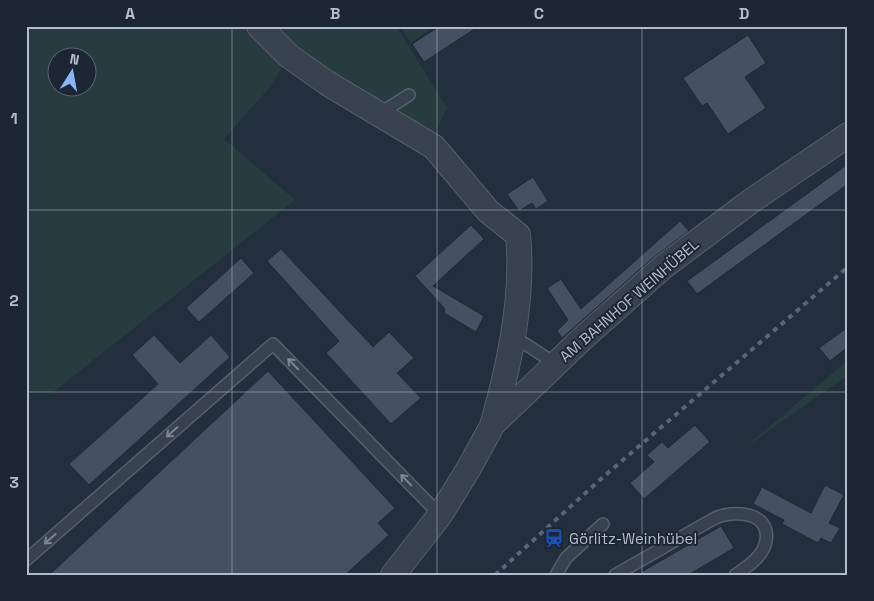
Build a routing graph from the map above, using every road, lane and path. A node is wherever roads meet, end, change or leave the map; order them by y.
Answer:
1 (259, 26) edge
2 (409, 95) dead end
3 (379, 114) junction
4 (848, 135) edge
5 (514, 336) junction
6 (556, 364) junction
7 (493, 424) junction
8 (440, 515) junction
9 (603, 524) dead end
10 (26, 560) edge
11 (392, 575) edge
12 (556, 575) edge
13 (615, 575) edge
14 (735, 575) edge

1 - 3 street, AM BAHNHOF WEINHÜBEL
2 - 3 lane
3 - 5 street, AM BAHNHOF WEINHÜBEL
4 - 6 street, AM BAHNHOF WEINHÜBEL
5 - 6 lane
5 - 7 street, AM BAHNHOF WEINHÜBEL
6 - 7 street, AM BAHNHOF WEINHÜBEL
7 - 8 street, AM BAHNHOF WEINHÜBEL
8 -> 10 lane
8 - 11 street, AM BAHNHOF WEINHÜBEL
9 - 12 lane
13 - 14 lane

